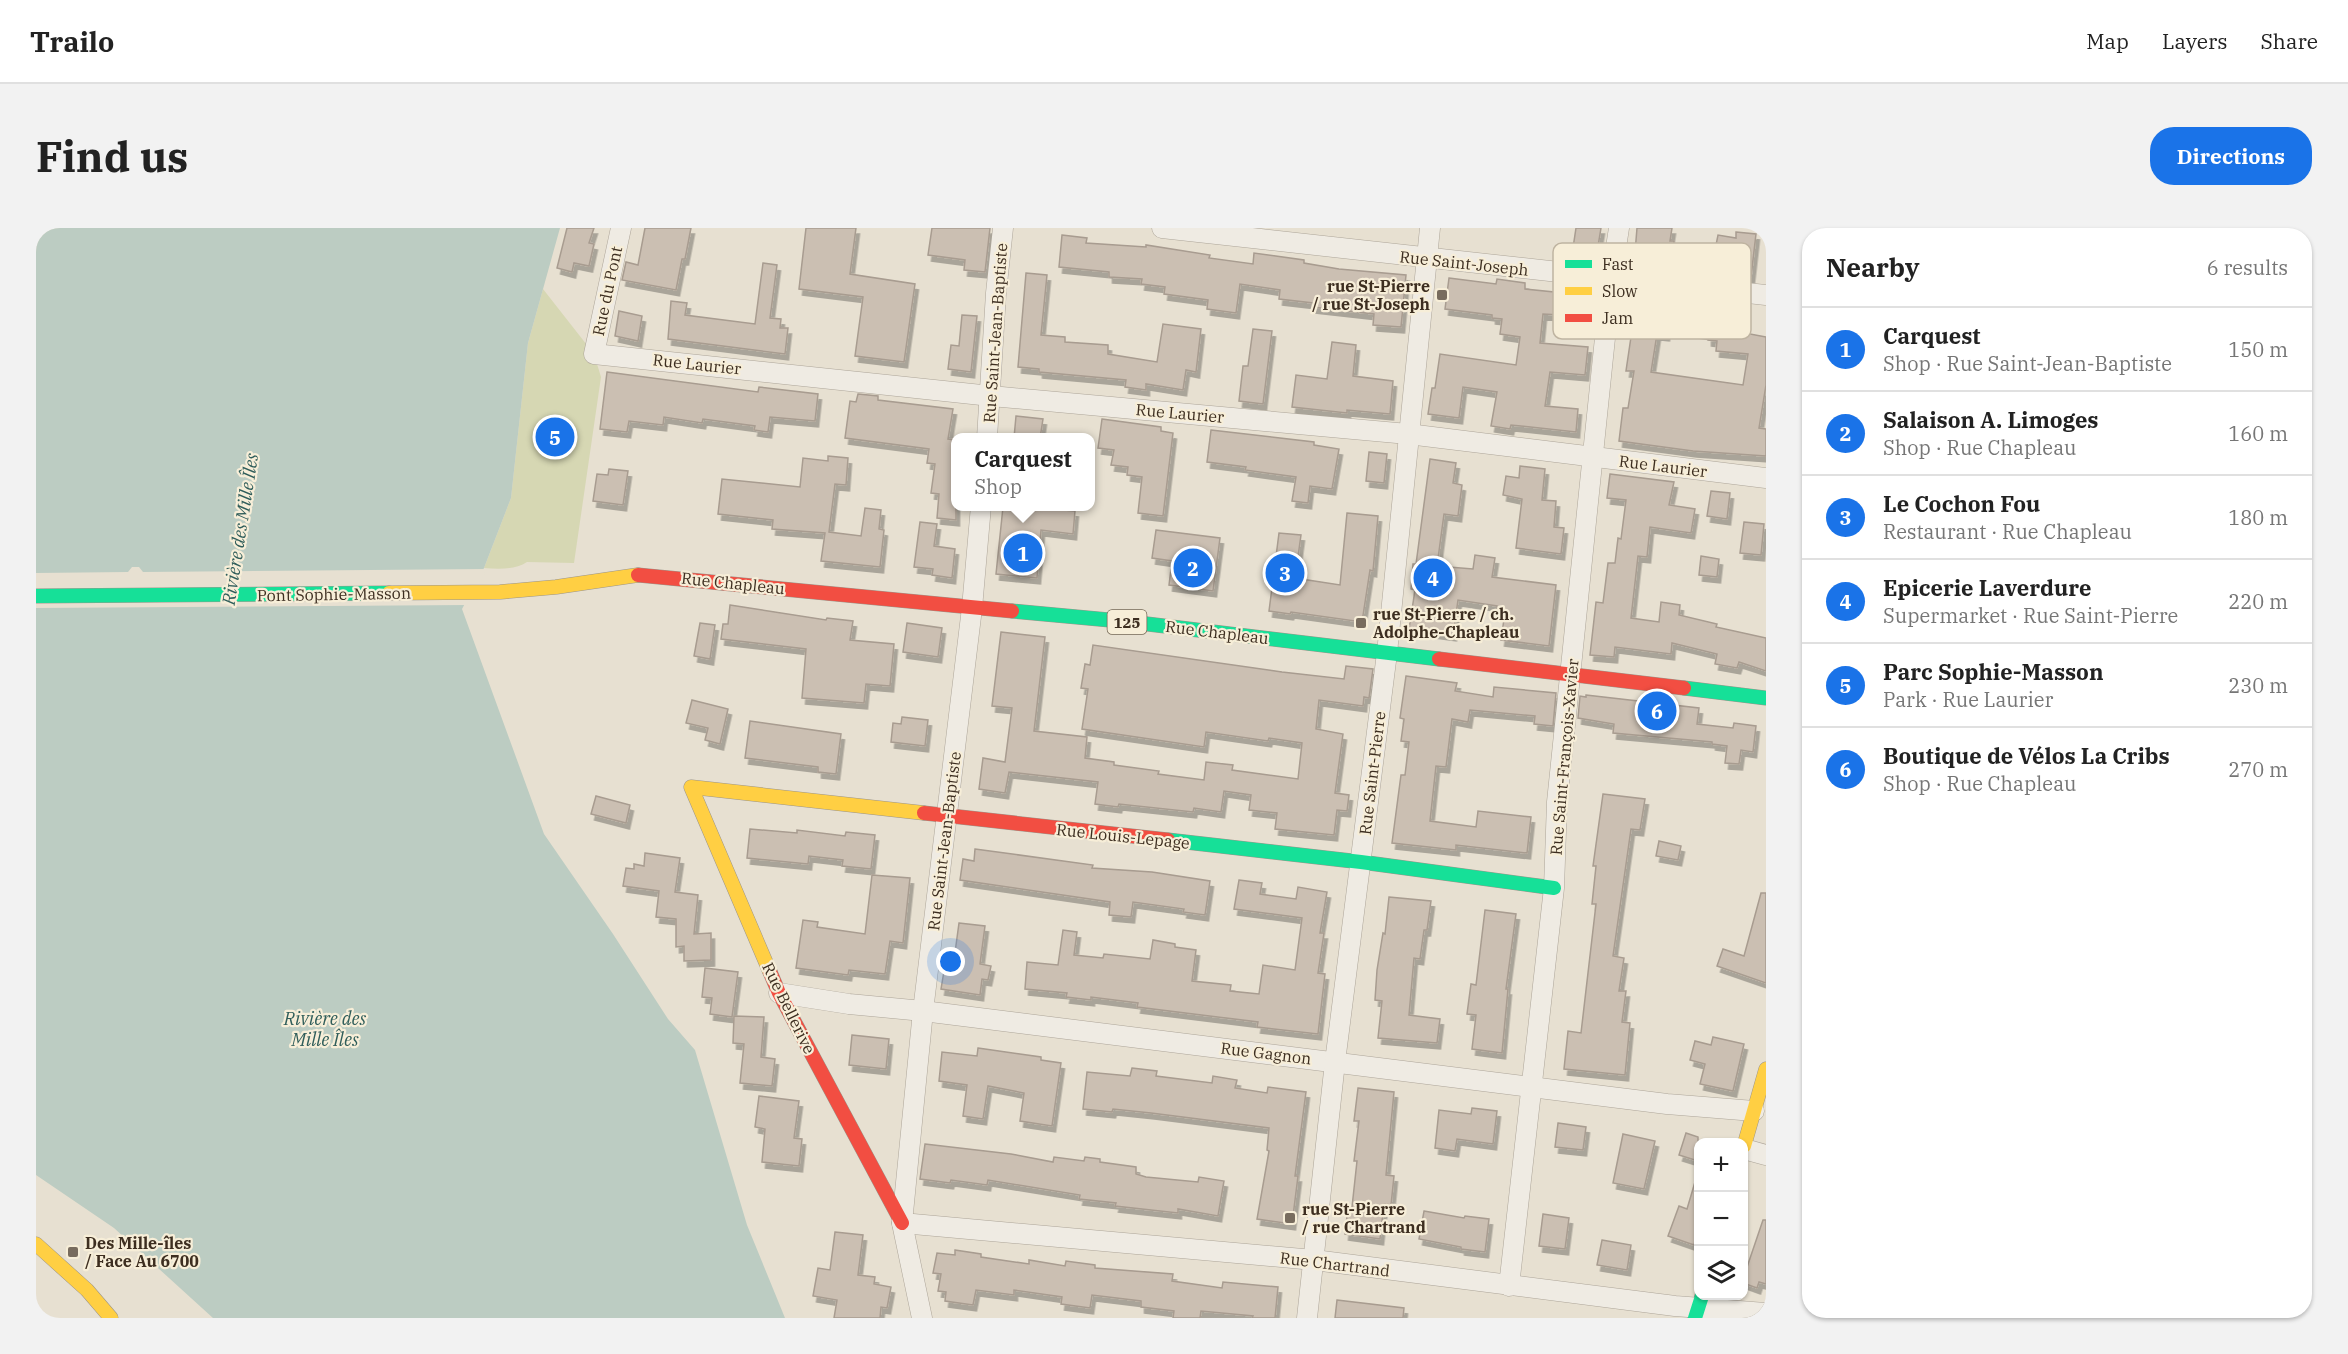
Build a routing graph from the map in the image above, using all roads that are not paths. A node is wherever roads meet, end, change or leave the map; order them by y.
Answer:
1 (621, 228) edge
2 (1003, 228) edge
3 (1162, 228) edge
4 (1430, 228) edge
5 (1619, 228) edge
6 (1617, 243) edge
7 (1427, 259) junction
8 (1553, 273) edge
9 (1751, 294) edge
10 (1766, 295) edge
11 (1605, 339) edge
12 (594, 354) joint
13 (991, 396) junction
14 (987, 433) edge
15 (1408, 434) junction
16 (1593, 458) junction
17 (1766, 478) edge
18 (981, 511) edge
19 (488, 592) joint
20 (36, 596) edge
21 (972, 608) junction
22 (1387, 653) junction
23 (1571, 676) junction
24 (1766, 698) edge
25 (691, 787) joint
26 (947, 816) junction
27 (1361, 862) junction
28 (1554, 888) junction
29 (779, 993) junction
30 (923, 1011) junction
31 (1335, 1062) junction
32 (1766, 1069) edge
33 (1532, 1087) junction
34 (1754, 1111) junction
35 (1746, 1138) edge
36 (1748, 1150) edge
37 (1766, 1155) edge
38 (902, 1223) junction
39 (36, 1244) edge
40 (1314, 1260) junction
41 (1509, 1286) junction
42 (1698, 1307) edge
43 (1766, 1313) edge
44 (111, 1318) edge
45 (922, 1318) edge
46 (1307, 1318) edge

1 - 12 street, Rue du Pont
2 - 13 street, Rue Saint-Jean-Baptiste
3 - 7 street, Rue Saint-Joseph
4 - 7 street, Rue Saint-Pierre
5 - 6 street, Rue Saint-François-Xavier
7 - 8 street, Rue Saint-Joseph
7 - 15 street, Rue Saint-Pierre
9 - 10 street, Rue Saint-Joseph
11 - 16 street, Rue Saint-François-Xavier
12 - 13 street, Rue Laurier
13 - 14 street, Rue Saint-Jean-Baptiste
13 - 15 street, Rue Laurier
15 - 16 street, Rue Laurier
15 - 22 street, Rue Saint-Pierre
16 - 17 street, Rue Laurier
16 - 23 street, Rue Saint-François-Xavier
18 - 21 street, Rue Saint-Jean-Baptiste
19 - 20 main road, Pont Sophie-Masson / 125
19 - 21 main road, Rue Chapleau / 125
21 - 22 main road, Rue Chapleau / 125
21 - 26 street, Rue Saint-Jean-Baptiste
22 - 23 main road, Rue Chapleau / 125
22 - 27 street, Rue Saint-Pierre
23 - 24 main road, Rue Chapleau / 125
23 - 28 street, Rue Saint-François-Xavier
25 - 26 main road, Rue Louis-Lepage
25 - 29 main road, Rue Bellerive
26 - 27 main road, Rue Louis-Lepage
26 - 30 street, Rue Saint-Jean-Baptiste
27 - 28 main road, Rue Louis-Lepage
27 - 31 street, Rue Saint-Pierre
28 - 33 street, Rue Saint-François-Xavier
29 - 30 street, Rue Gagnon
29 - 38 main road, Rue Bellerive
30 - 31 street, Rue Gagnon
30 - 38 street, Rue Saint-Jean-Baptiste
31 - 33 street, Rue Gagnon
31 - 40 street, Rue Saint-Pierre
32 - 34 main road
33 - 34 street, Rue Gagnon
33 - 41 street, Rue Saint-François-Xavier
34 - 35 main road
36 - 37 street
38 - 40 street, Rue Chartrand
38 - 45 street, Rue Saint-Jean-Baptiste
39 - 44 main road
40 - 41 street, Rue Chartrand
40 - 46 street, Rue Saint-Pierre
41 - 42 street, Rue Chartrand
42 - 43 street, Rue Chartrand

